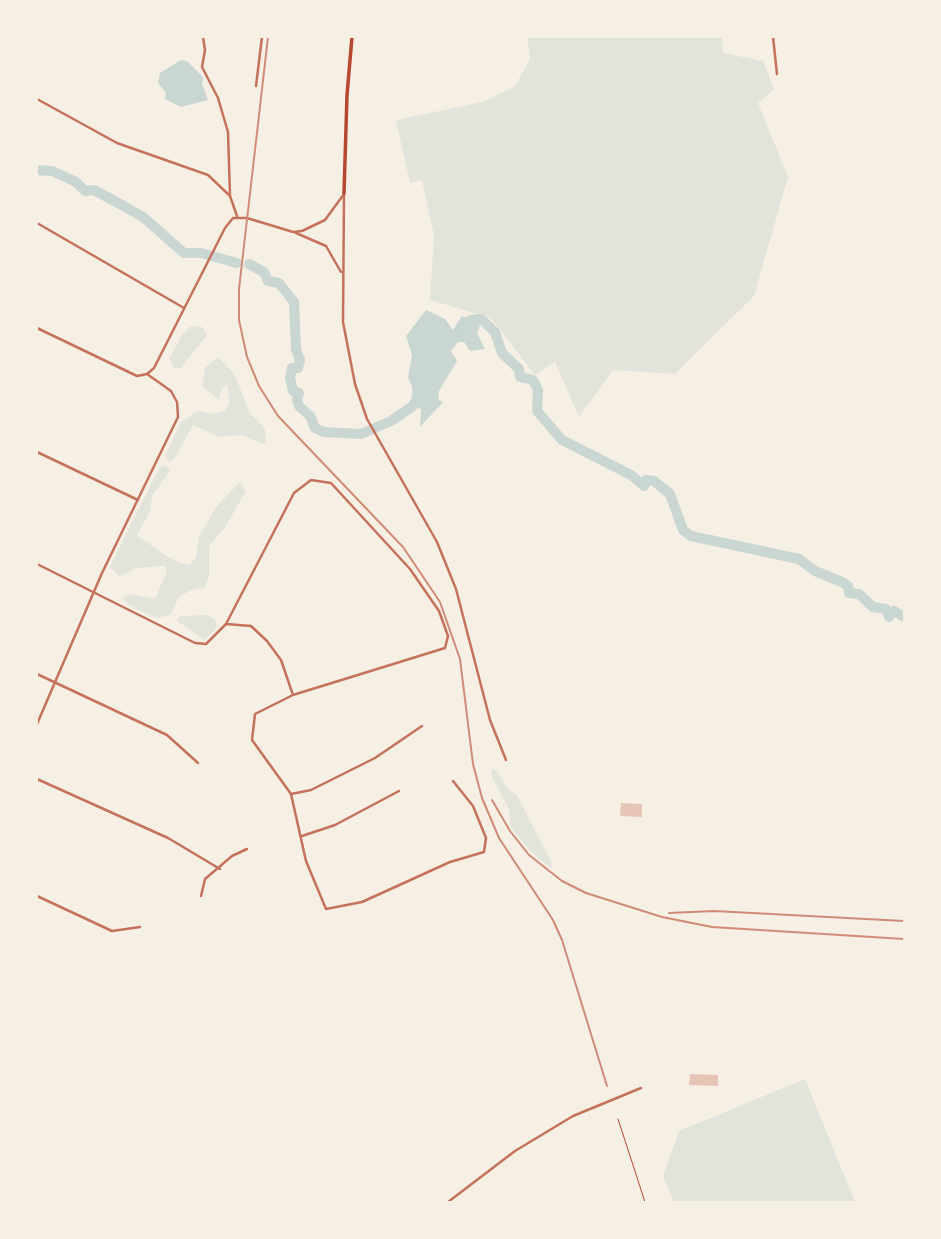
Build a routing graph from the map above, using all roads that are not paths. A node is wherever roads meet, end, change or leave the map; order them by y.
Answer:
1 (203, 37) edge
2 (262, 37) edge
3 (352, 37) edge
4 (773, 37) edge
5 (777, 74) dead end
6 (256, 86) dead end
7 (37, 99) edge
8 (344, 193) junction
9 (230, 196) junction
10 (237, 216) junction
11 (37, 223) edge
12 (293, 232) junction
13 (342, 275) junction
14 (184, 308) junction
15 (37, 328) edge
16 (147, 374) junction
17 (37, 452) edge
18 (138, 500) junction
19 (37, 564) edge
20 (93, 592) junction
21 (226, 624) junction
22 (37, 674) edge
23 (57, 684) junction
24 (293, 695) junction
25 (37, 724) edge
26 (422, 726) dead end
27 (506, 760) dead end
28 (198, 762) dead end
29 (37, 779) edge
30 (453, 781) dead end
31 (400, 791) dead end
32 (291, 794) junction
33 (302, 836) junction
34 (247, 849) dead end
35 (220, 869) junction
36 (37, 896) edge
37 (201, 896) dead end
38 (140, 927) dead end
39 (641, 1088) dead end
40 (448, 1202) edge

1 - 9 street
2 - 6 street
3 - 8 main road
4 - 5 street
7 - 9 street
8 - 12 street
8 - 13 street
9 - 10 street
10 - 12 street
10 - 14 street
11 - 14 street
12 - 13 street
13 - 27 street
14 - 16 street
15 - 16 street
16 - 18 street
17 - 18 street
18 - 20 street
19 - 20 street
20 - 21 street
20 - 23 street
21 - 24 street
21 - 24 street
22 - 23 street
23 - 25 street
23 - 28 street
24 - 32 street
26 - 32 street
29 - 35 street
30 - 33 street
31 - 33 street
32 - 33 street
34 - 35 street
35 - 37 street
36 - 38 street
39 - 40 street

